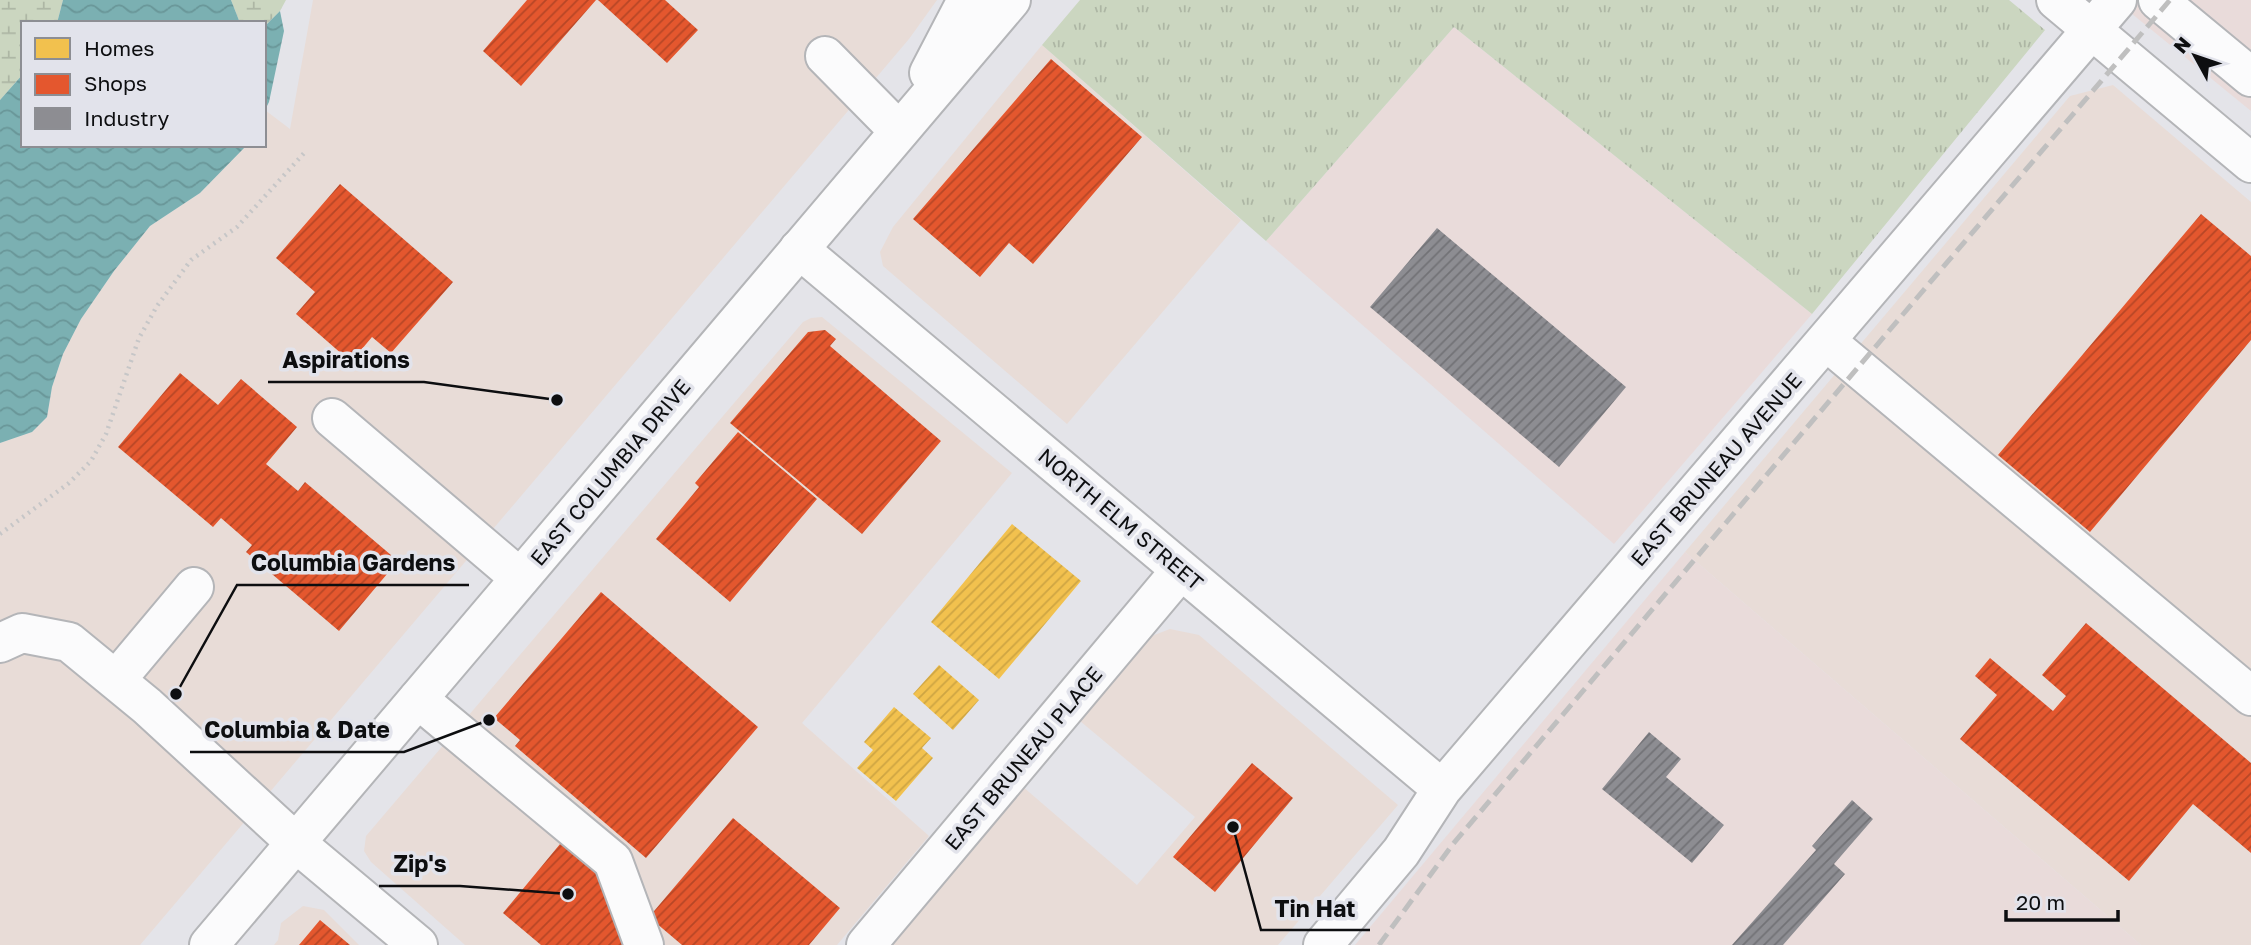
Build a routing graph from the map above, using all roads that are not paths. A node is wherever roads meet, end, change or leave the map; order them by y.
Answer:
1 (967, 0) edge
2 (1011, 0) edge
3 (2056, 0) edge
4 (2117, 0) edge
5 (2158, 0) edge
6 (2091, 30) junction
7 (825, 56) dead end
8 (2251, 77) edge
9 (899, 131) junction
10 (2251, 163) edge
11 (799, 250) junction
12 (1826, 341) junction
13 (332, 418) dead end
14 (1181, 570) junction
15 (520, 578) junction
16 (194, 587) dead end
17 (0, 643) edge
18 (116, 680) junction
19 (2251, 696) edge
20 (418, 699) junction
21 (1442, 789) junction
22 (296, 843) junction
23 (209, 945) edge
24 (418, 945) edge
25 (644, 945) edge
26 (866, 945) edge
27 (1323, 945) edge

1 - 9 street
2 - 9 street, EAST COLUMBIA DRIVE
3 - 6 street
4 - 6 street, EAST BRUNEAU AVENUE
5 - 8 street
6 - 10 street
6 - 12 street, EAST BRUNEAU AVENUE
7 - 9 street
9 - 11 street, EAST COLUMBIA DRIVE
11 - 14 street, NORTH ELM STREET
11 - 15 street, EAST COLUMBIA DRIVE
12 - 19 street
12 - 21 street, EAST BRUNEAU AVENUE
13 - 15 street
14 - 21 street, NORTH ELM STREET
14 - 26 street, EAST BRUNEAU PLACE
15 - 20 street, EAST COLUMBIA DRIVE
16 - 18 street
17 - 18 street
18 - 22 street
20 - 22 street, EAST COLUMBIA DRIVE
20 - 25 street
21 - 27 street, EAST BRUNEAU AVENUE
22 - 23 street, EAST COLUMBIA DRIVE
22 - 24 street

